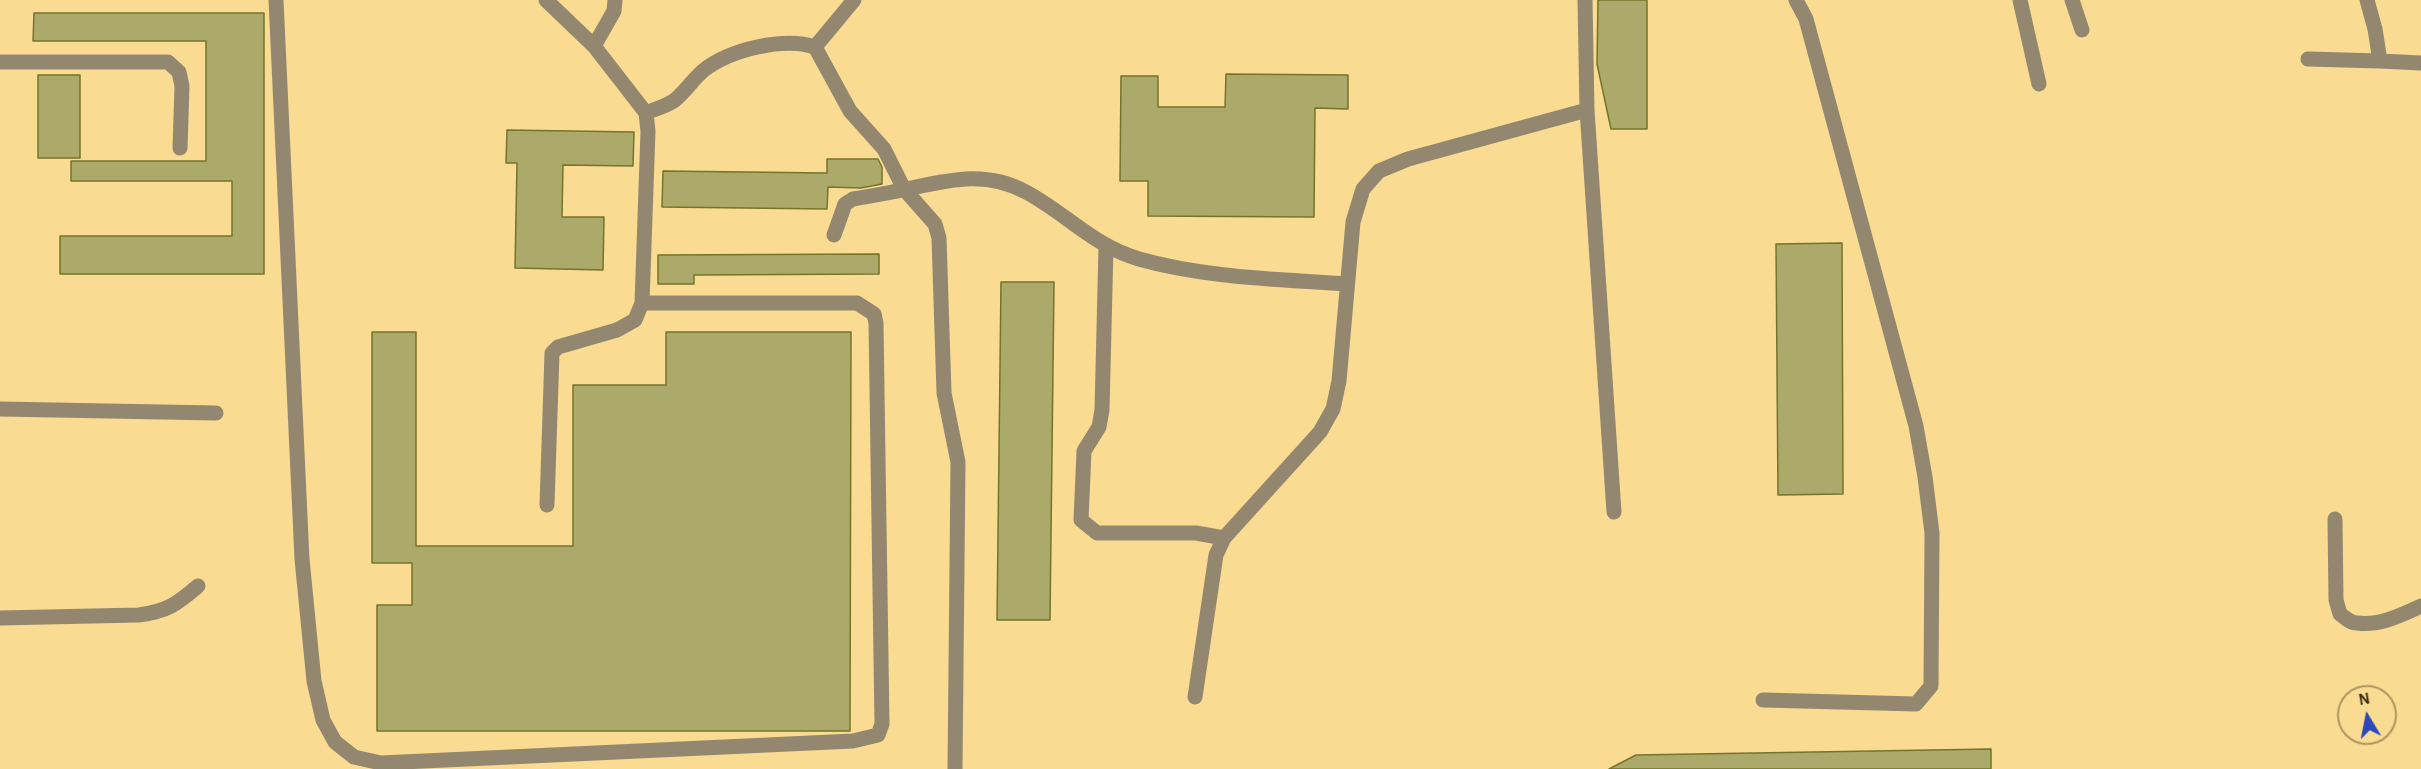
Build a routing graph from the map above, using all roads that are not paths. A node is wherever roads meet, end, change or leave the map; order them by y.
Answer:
1 (276, 0) edge
2 (546, 0) edge
3 (615, 0) edge
4 (854, 0) edge
5 (1585, 0) edge
6 (1796, 0) edge
7 (2020, 0) edge
8 (2072, 0) edge
9 (2367, 0) edge
10 (2082, 30) dead end
11 (594, 46) junction
12 (815, 47) junction
13 (2308, 59) dead end
14 (2380, 61) junction
15 (0, 62) edge
16 (2421, 63) edge
17 (2039, 84) dead end
18 (1587, 110) junction
19 (646, 113) junction
20 (180, 148) dead end
21 (904, 189) junction
22 (834, 235) dead end
23 (1106, 247) junction
24 (1347, 284) junction
25 (642, 303) junction
26 (0, 409) edge
27 (216, 413) dead end
28 (547, 506) dead end
29 (1614, 512) dead end
30 (2336, 519) dead end
31 (1224, 538) junction
32 (198, 586) dead end
33 (2421, 606) edge
34 (0, 618) edge
35 (1195, 697) dead end
36 (1763, 700) dead end
37 (955, 769) edge

1 - 25 street
2 - 11 street
3 - 11 street
4 - 12 street
5 - 18 street
6 - 36 street
7 - 17 street
8 - 10 street
9 - 14 street
11 - 19 street
12 - 19 street
12 - 21 street
13 - 14 street
14 - 16 street
15 - 20 street
18 - 24 street
18 - 29 street
19 - 25 street
21 - 22 street
21 - 23 street
21 - 37 street
23 - 24 street
23 - 31 street
24 - 31 street
25 - 28 street
26 - 27 street
30 - 33 street
31 - 35 street
32 - 34 street

